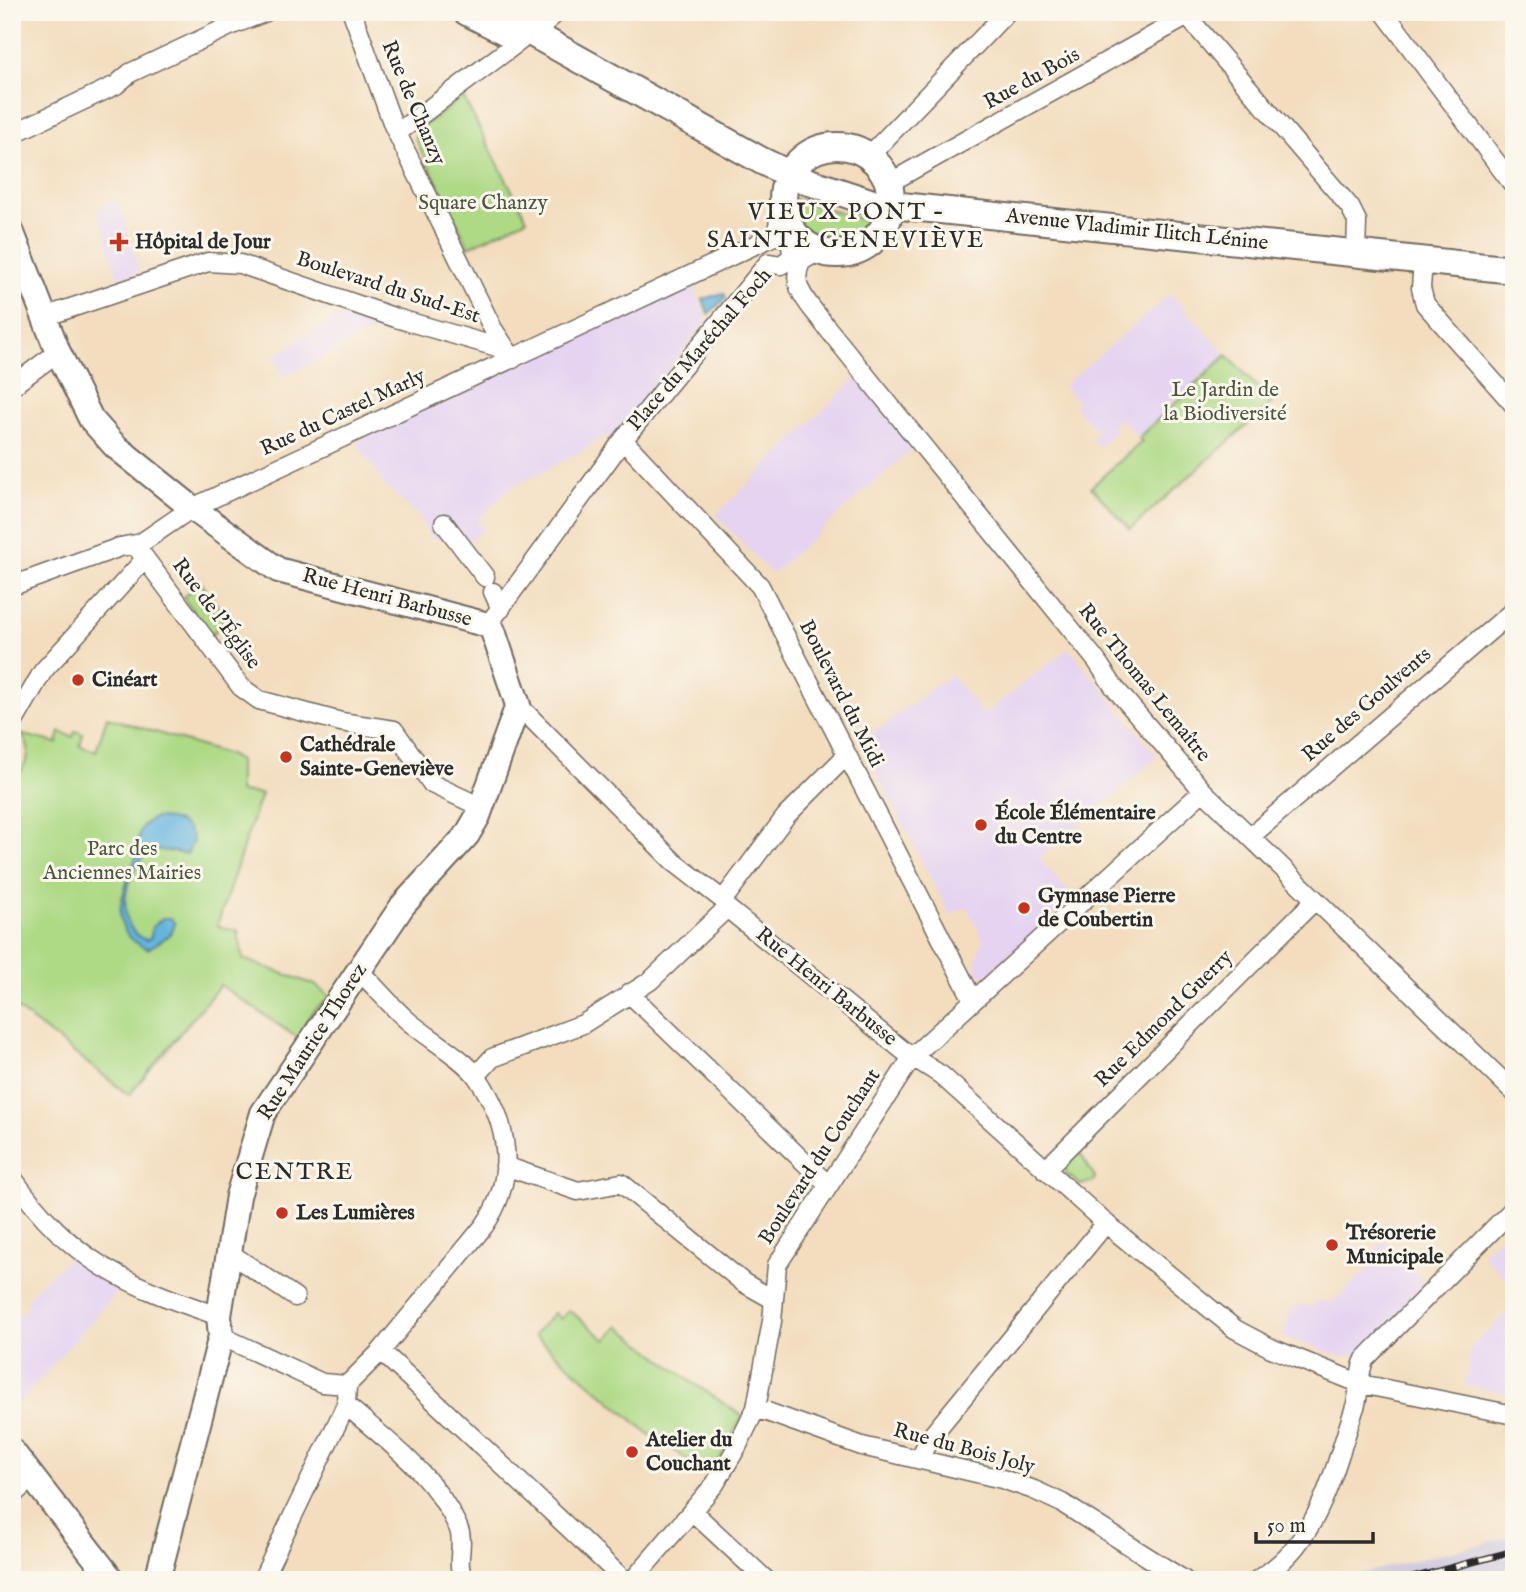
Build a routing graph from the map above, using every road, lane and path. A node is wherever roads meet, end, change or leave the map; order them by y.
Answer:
1 (267, 12) edge
2 (352, 12) edge
3 (467, 12) edge
4 (494, 12) edge
5 (557, 12) edge
6 (1007, 12) edge
7 (1384, 12) edge
8 (1192, 15) edge
9 (527, 37) junction
10 (397, 133) junction
11 (12, 134) edge
12 (869, 156) junction
13 (789, 174) junction
14 (1514, 186) edge
15 (890, 194) junction
16 (783, 201) junction
17 (12, 233) edge
18 (775, 236) junction
19 (1356, 253) junction
20 (804, 256) junction
21 (754, 257) dead end
22 (1423, 261) junction
23 (1514, 270) edge
24 (44, 317) junction
25 (58, 352) junction
26 (513, 359) junction
27 (12, 386) edge
28 (1514, 405) edge
29 (624, 440) junction
30 (192, 508) junction
31 (444, 523) dead end
32 (140, 552) junction
33 (12, 586) edge
34 (1514, 610) edge
35 (494, 617) junction
36 (518, 705) junction
37 (12, 725) edge
38 (847, 755) junction
39 (1203, 792) junction
40 (481, 807) junction
41 (1251, 836) junction
42 (1315, 900) junction
43 (725, 904) junction
44 (358, 970) junction
45 (629, 993) junction
46 (973, 1000) junction
47 (913, 1056) junction
48 (477, 1076) junction
49 (1514, 1092) edge
50 (505, 1167) junction
51 (1045, 1170) junction
52 (12, 1177) edge
53 (828, 1185) junction
54 (1514, 1208) edge
55 (1106, 1223) junction
56 (228, 1252) junction
57 (295, 1297) dead end
58 (774, 1300) junction
59 (220, 1326) junction
60 (382, 1351) junction
61 (1361, 1376) junction
62 (347, 1385) junction
63 (346, 1405) junction
64 (756, 1408) junction
65 (1514, 1415) edge
66 (12, 1451) edge
67 (920, 1458) junction
68 (32, 1477) junction
69 (12, 1496) edge
70 (693, 1513) junction
71 (112, 1580) edge
72 (157, 1580) edge
73 (262, 1580) edge
74 (464, 1580) edge
75 (624, 1580) edge
76 (633, 1580) edge
77 (766, 1580) edge
78 (1184, 1580) edge
79 (1257, 1580) edge

1 - 11 street
2 - 10 street, Rue de Chanzy
3 - 9 main road, Avenue Vladimir Ilitch Lénine
4 - 9 main road, Avenue Vladimir Ilitch Lénine
5 - 9 street
6 - 12 street
7 - 14 street
8 - 15 street, Rue du Bois
8 - 19 street
9 - 10 street
9 - 13 main road, Avenue Vladimir Ilitch Lénine
10 - 26 street, Rue de Chanzy
12 - 13 main road
12 - 15 main road
13 - 15 main road, Avenue Vladimir Ilitch Lénine
13 - 16 main road
15 - 19 main road, Avenue Vladimir Ilitch Lénine
15 - 20 main road, Place du Maréchal Foch
16 - 18 street
16 - 20 main road
17 - 24 street, Rue Henri Barbusse
18 - 20 street, Place du Maréchal Foch
18 - 21 street
18 - 26 street, Place du Maréchal Foch
19 - 22 main road, Avenue Vladimir Ilitch Lénine
20 - 29 street, Place du Maréchal Foch
20 - 39 street, Rue Thomas Lemaître
22 - 23 main road, Avenue Vladimir Ilitch Lénine
22 - 28 street
24 - 25 street, Rue Henri Barbusse
24 - 26 street, Boulevard du Sud-Est
25 - 27 street
25 - 30 street, Rue Henri Barbusse
26 - 30 street, Rue du Castel Marly
29 - 35 street, Place du Maréchal Foch
29 - 38 street, Boulevard du Midi
30 - 32 street, Rue du Castel Marly
30 - 35 street, Rue Henri Barbusse
31 - 35 street
32 - 33 street
32 - 37 street
32 - 40 street, Rue de l'Église
34 - 41 street, Rue des Goulvents
35 - 36 street, Rue Henri Barbusse
36 - 40 street, Rue Maurice Thorez
36 - 43 street, Rue Henri Barbusse
38 - 43 street
38 - 46 street, Boulevard du Midi
39 - 41 street, Rue Thomas Lemaître
39 - 46 street, Boulevard du Couchant
40 - 44 street, Rue Maurice Thorez
41 - 42 street, Rue Thomas Lemaître
42 - 49 street, Rue Thomas Lemaître
42 - 51 street, Rue Edmond Guerry
43 - 45 street
43 - 47 street, Rue Henri Barbusse
44 - 48 street
44 - 56 street, Rue Maurice Thorez
45 - 48 street
45 - 53 street
46 - 47 street, Boulevard du Couchant
47 - 51 street, Rue Henri Barbusse
47 - 53 street, Boulevard du Couchant
48 - 50 street
50 - 58 street
50 - 60 street
51 - 55 street, Rue Henri Barbusse
52 - 59 street
53 - 58 street, Boulevard du Couchant
54 - 61 street
55 - 61 street, Rue Henri Barbusse
55 - 67 street
56 - 57 street
56 - 59 street, Rue Maurice Thorez
58 - 64 street, Boulevard du Couchant
59 - 62 street
59 - 72 street, Rue Maurice Thorez
60 - 62 street
60 - 75 street
61 - 65 street, Rue Henri Barbusse
61 - 79 street
62 - 63 street
63 - 73 street
63 - 74 street
64 - 67 street, Rue du Bois Joly
64 - 70 street, Boulevard du Couchant
66 - 68 street
67 - 78 street, Rue du Bois Joly
68 - 69 street
68 - 71 street
70 - 76 street, Boulevard du Couchant
70 - 77 street

